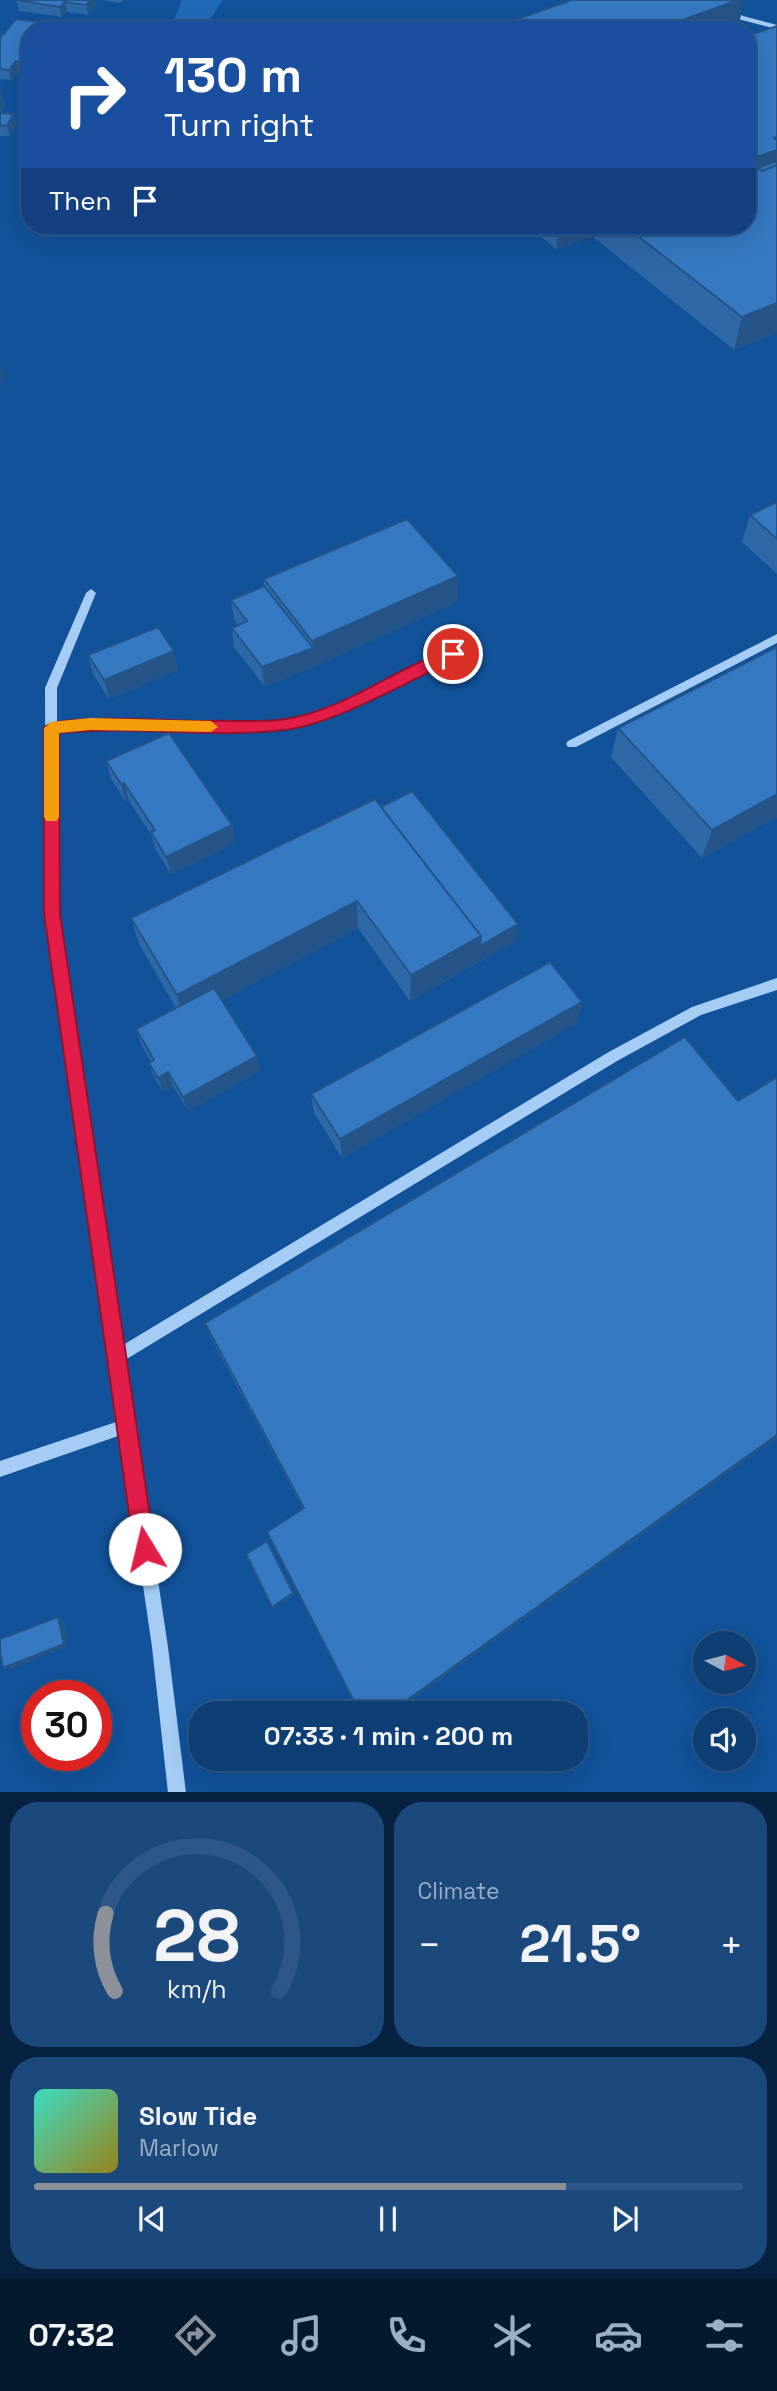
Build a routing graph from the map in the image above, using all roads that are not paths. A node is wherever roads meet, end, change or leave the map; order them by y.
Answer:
1 (708, 0) edge
2 (749, 21) edge
3 (756, 23) edge
4 (777, 27) edge
5 (91, 593) dead end
6 (777, 638) edge
7 (453, 654) dead end
8 (51, 728) junction
9 (572, 744) dead end
10 (777, 984) edge
11 (117, 1357) junction
12 (126, 1426) junction
13 (0, 1469) edge
14 (177, 1792) edge

1 - 2 street
3 - 4 street
5 - 8 street
6 - 9 street
7 - 8 street
8 - 11 street
10 - 11 street
11 - 12 street
12 - 13 street
12 - 14 street

